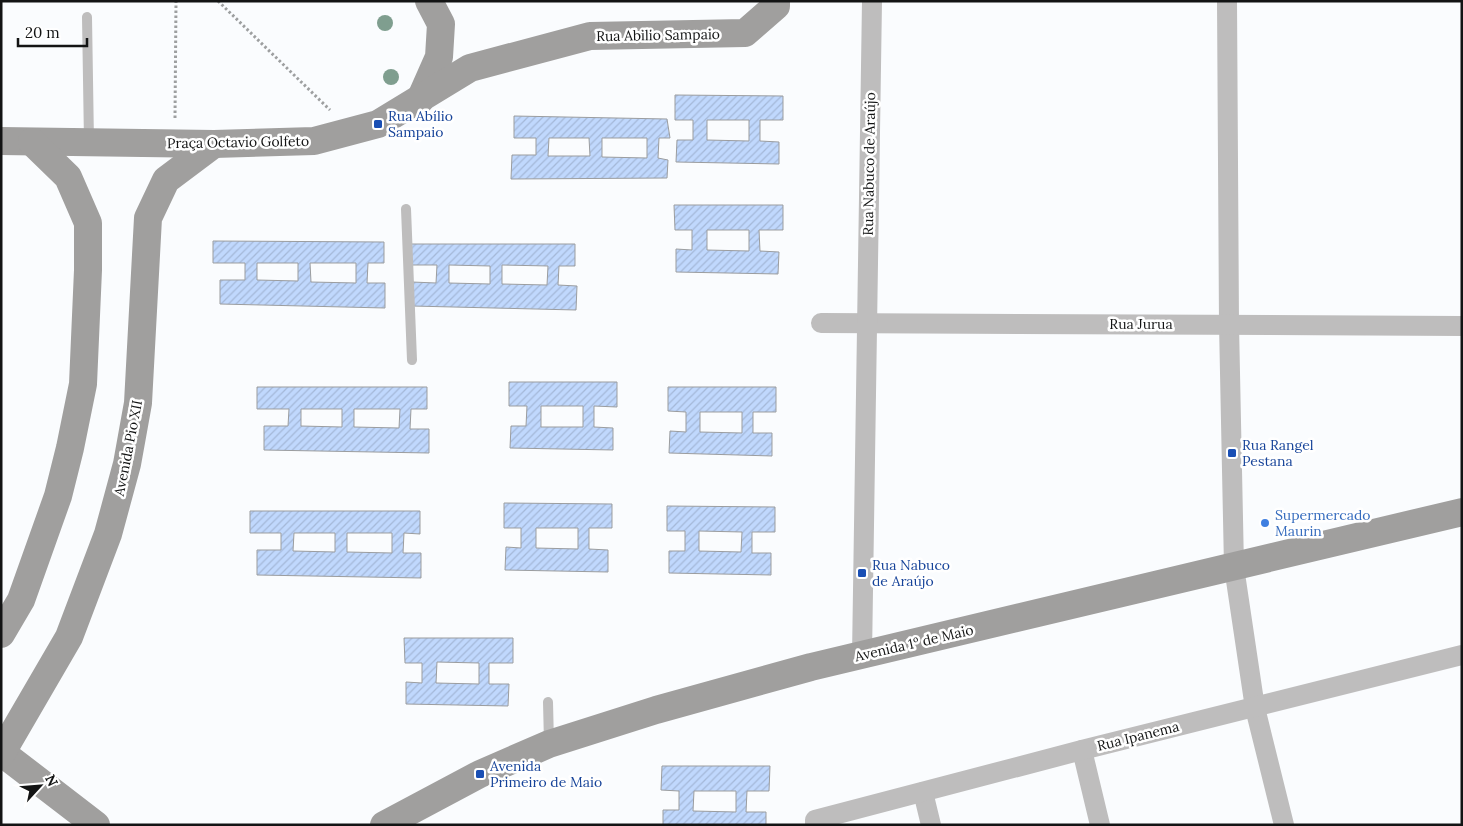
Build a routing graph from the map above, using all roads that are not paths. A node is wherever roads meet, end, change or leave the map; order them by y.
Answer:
1 (428, 1) edge
2 (776, 1) edge
3 (872, 1) edge
4 (1227, 1) edge
5 (87, 17) dead end
6 (420, 100) junction
7 (1, 140) edge
8 (32, 142) junction
9 (89, 143) junction
10 (214, 144) junction
11 (406, 209) dead end
12 (821, 323) dead end
13 (866, 324) junction
14 (1229, 324) junction
15 (1462, 326) edge
16 (412, 360) dead end
17 (1462, 512) edge
18 (1234, 567) junction
19 (1, 634) edge
20 (1462, 655) edge
21 (862, 656) junction
22 (548, 702) dead end
23 (1255, 708) junction
24 (549, 744) junction
25 (1082, 750) junction
26 (2, 753) edge
27 (923, 792) junction
28 (815, 822) edge
29 (96, 825) edge
30 (384, 825) edge
31 (931, 825) edge
32 (1100, 825) edge
33 (1284, 825) edge

1 - 6 main road
2 - 6 main road, Rua Abilio Sampaio
3 - 13 street, Rua Nabuco de Araújo
4 - 14 street
5 - 9 lane
6 - 10 main road, Praça Octavio Golfeto
7 - 8 main road, Praça Octavio Golfeto
8 - 9 main road, Praça Octavio Golfeto
8 - 19 main road
9 - 10 main road, Praça Octavio Golfeto
10 - 26 main road, Avenida Pio XII
11 - 16 lane
12 - 13 street, Rua Jurua
13 - 14 street, Rua Jurua
13 - 21 street, Rua Nabuco de Araújo
14 - 15 street, Rua Jurua
14 - 18 street
17 - 18 main road, Avenida 1º de Maio
18 - 21 main road, Avenida 1º de Maio
18 - 23 street
20 - 23 street, Rua Ipanema
21 - 24 main road, Avenida 1º de Maio
22 - 24 lane
23 - 25 street, Rua Ipanema
23 - 33 street
24 - 30 main road, Avenida 1º de Maio
25 - 27 street, Rua Ipanema
25 - 32 street
26 - 29 main road
27 - 28 street, Rua Ipanema
27 - 31 street

